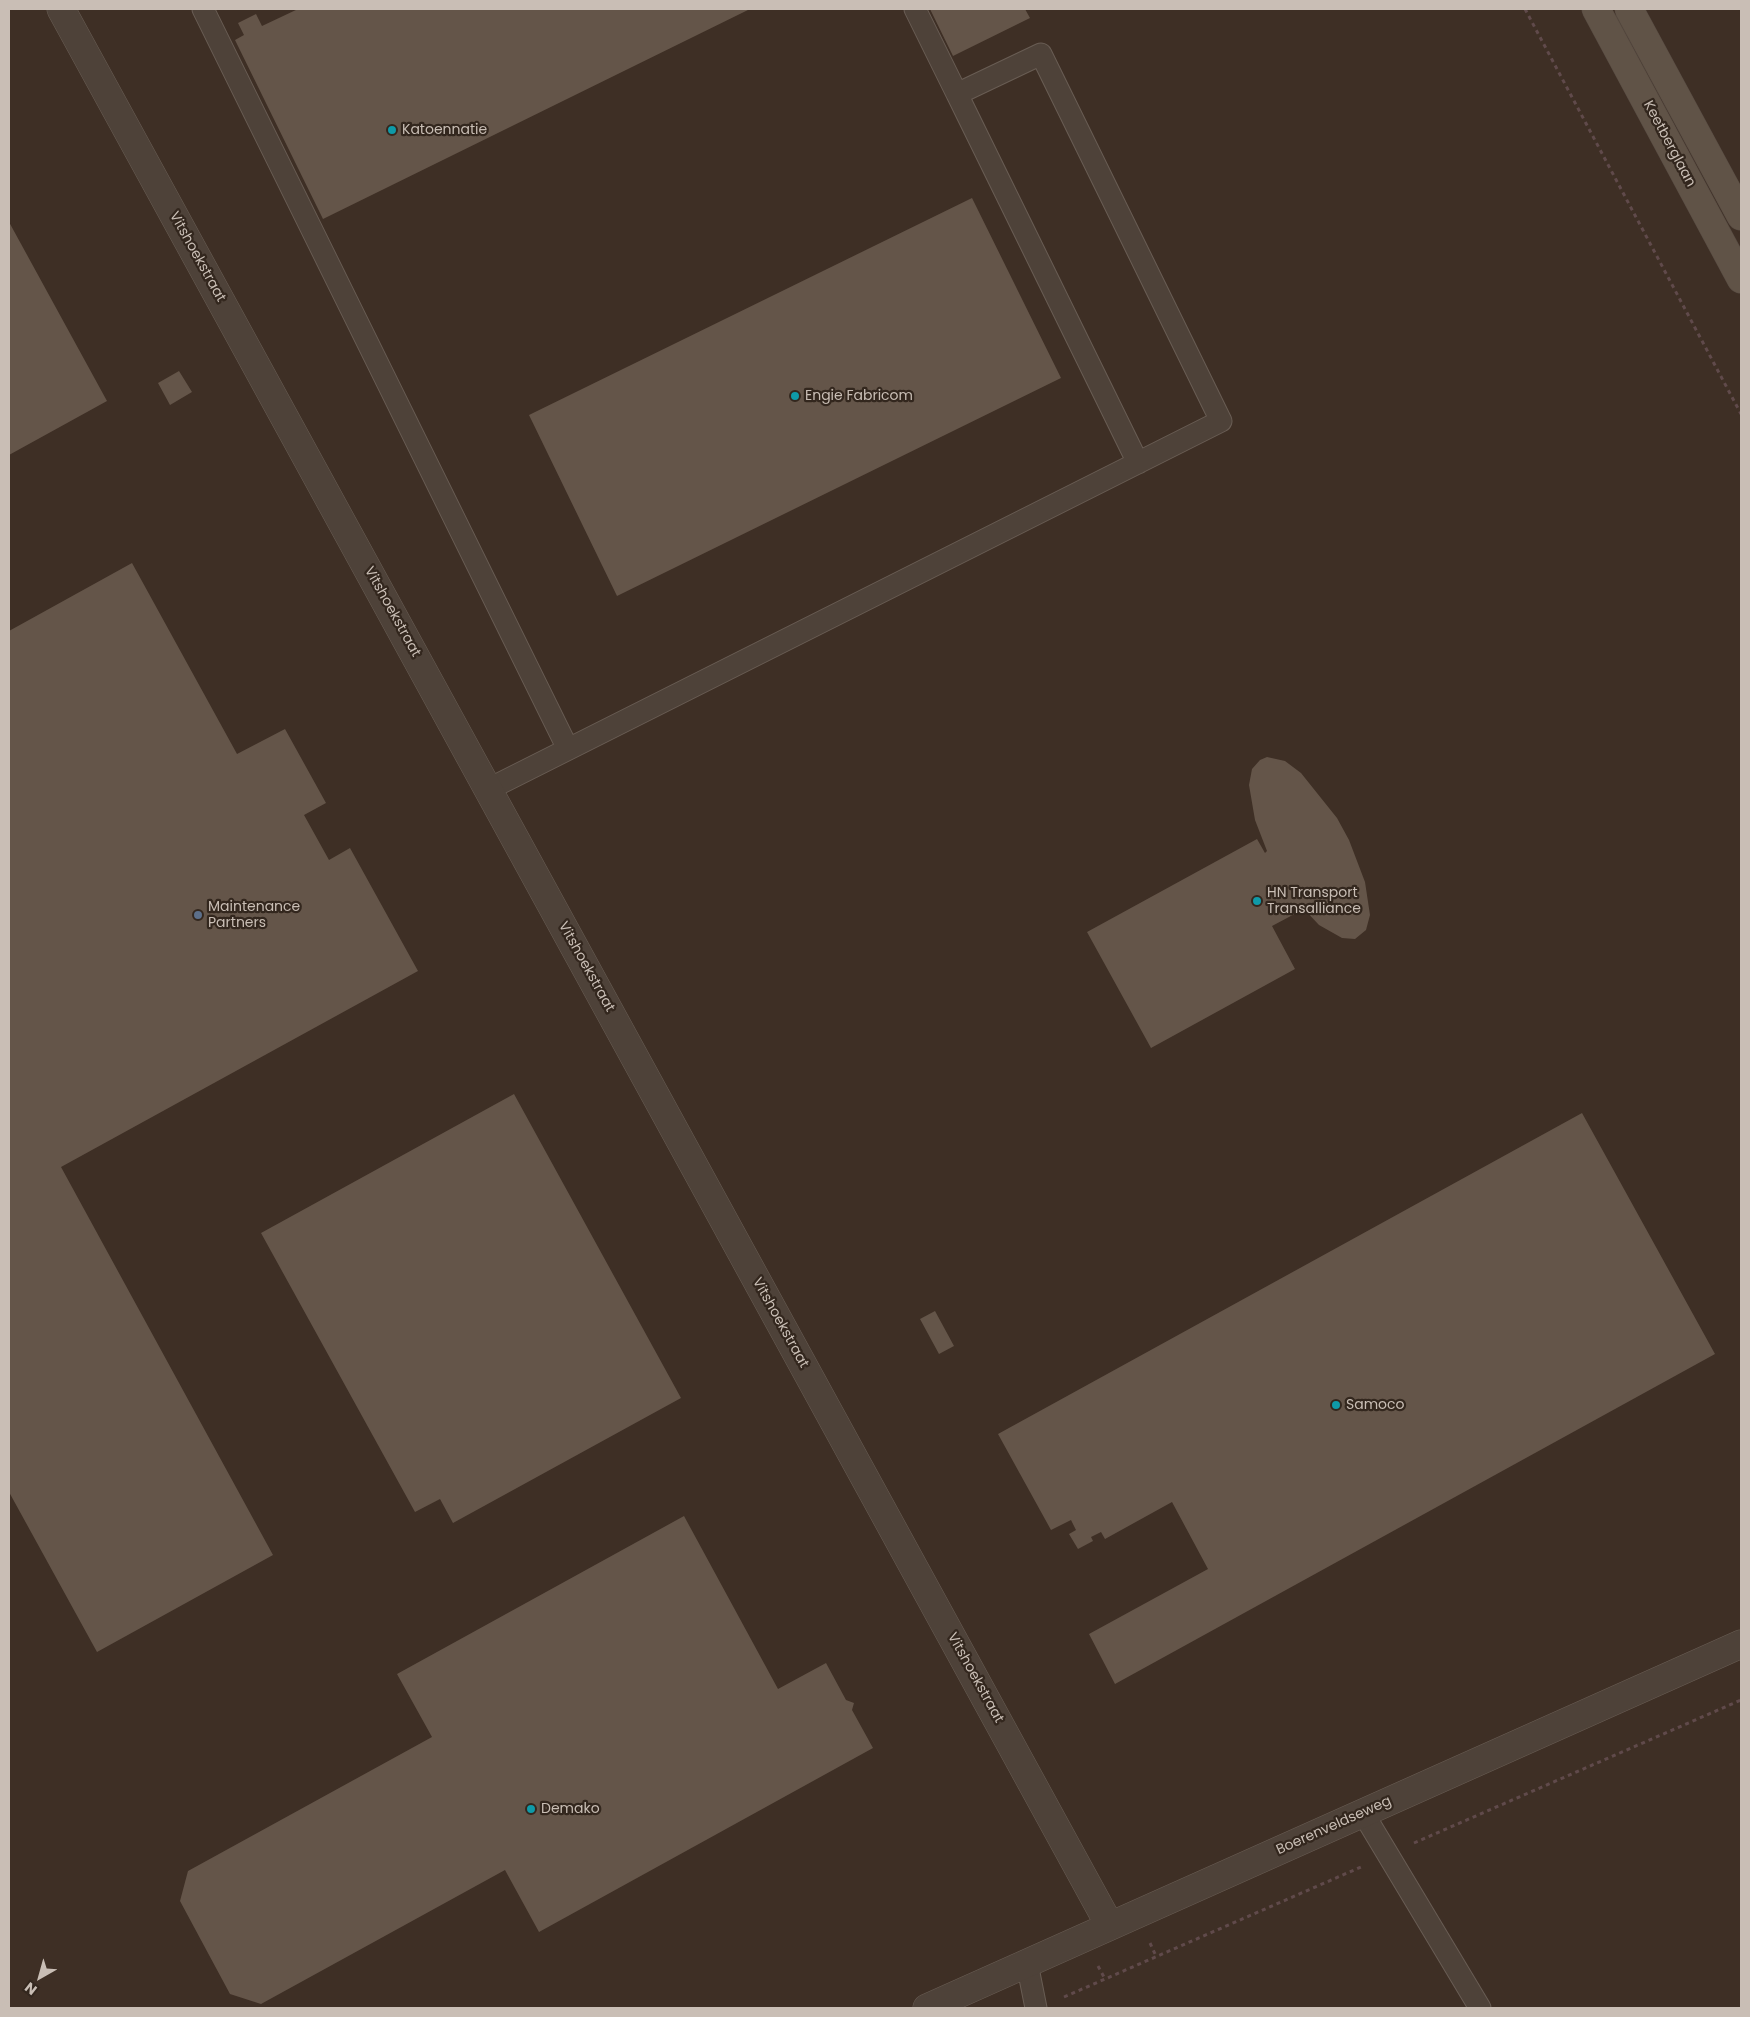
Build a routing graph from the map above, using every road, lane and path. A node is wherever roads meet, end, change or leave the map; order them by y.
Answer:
1 (62, 9) edge
2 (203, 9) edge
3 (915, 9) edge
4 (1525, 9) edge
5 (1596, 9) edge
6 (1629, 9) edge
7 (957, 94) junction
8 (1741, 216) edge
9 (1741, 279) edge
10 (1741, 414) edge
11 (1138, 463) junction
12 (568, 749) junction
13 (489, 789) junction
14 (1741, 1644) edge
15 (1364, 1813) junction
16 (1110, 1926) junction
17 (1027, 1963) junction
18 (927, 2008) edge
19 (1036, 2008) edge
20 (1480, 2008) edge

1 - 13 street, Vitshoekstraat
2 - 12 lane
3 - 7 lane
4 - 10 path
5 - 9 main road, Keetberglaan
6 - 8 main road, Keetberglaan
7 - 11 lane
7 - 11 lane
11 - 12 lane
12 - 13 lane
13 - 16 street, Vitshoekstraat
14 - 15 street, Boerenveldseweg
15 - 16 street, Boerenveldseweg
15 - 20 lane
16 - 17 street, Boerenveldseweg
17 - 18 street, Boerenveldseweg
17 - 19 lane

